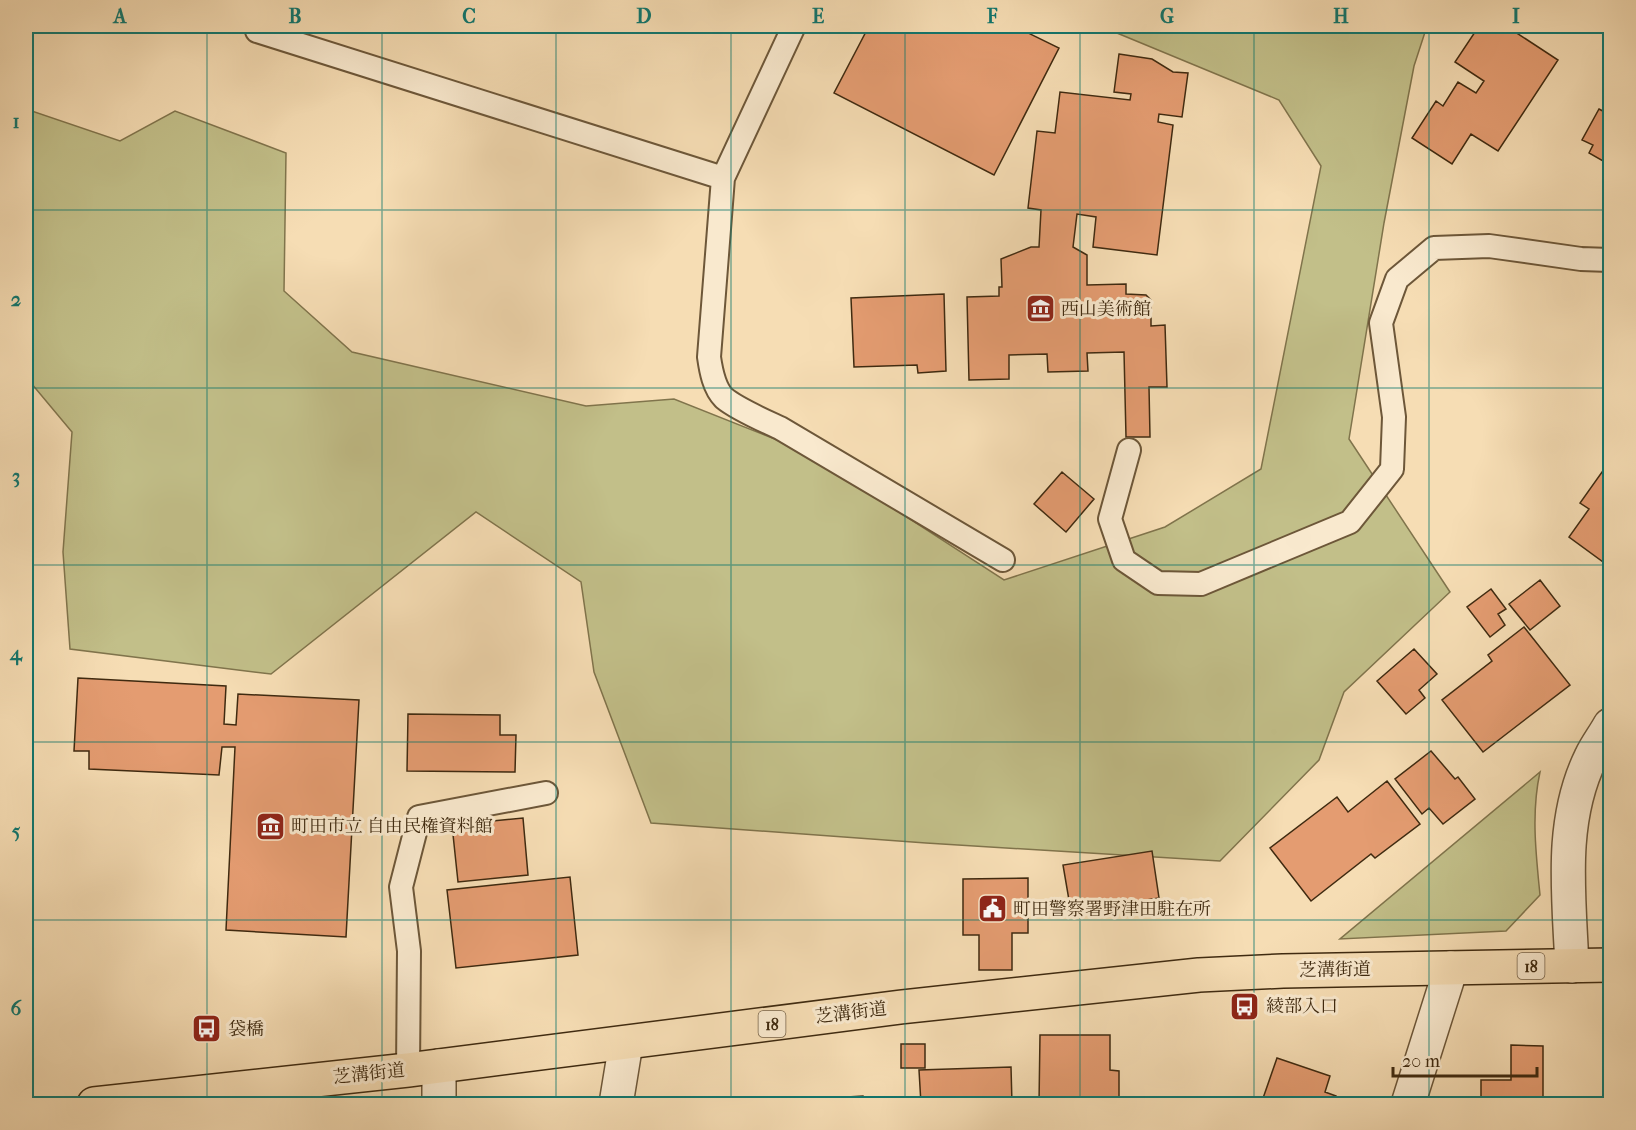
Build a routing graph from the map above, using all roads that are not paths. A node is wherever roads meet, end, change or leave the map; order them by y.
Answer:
1 (794, 26) edge
2 (257, 31) dead end
3 (723, 178) junction
4 (1611, 260) edge
5 (1128, 450) dead end
6 (1003, 560) dead end
7 (1611, 725) edge
8 (546, 793) dead end
9 (1611, 964) edge
10 (1572, 966) junction
11 (1451, 968) junction
12 (626, 1043) junction
13 (423, 1068) junction
14 (94, 1104) edge
15 (439, 1104) edge
16 (616, 1104) edge
17 (1408, 1104) edge

1 - 3 lane
2 - 3 lane
3 - 6 lane
4 - 5 lane
7 - 10 street
8 - 13 lane
9 - 10 main road, 芝溝街道 / 18
10 - 11 main road, 芝溝街道 / 18
11 - 12 main road, 芝溝街道 / 18
11 - 17 street
12 - 13 main road, 芝溝街道 / 18
12 - 16 street
13 - 14 main road, 芝溝街道 / 18
13 - 15 street

